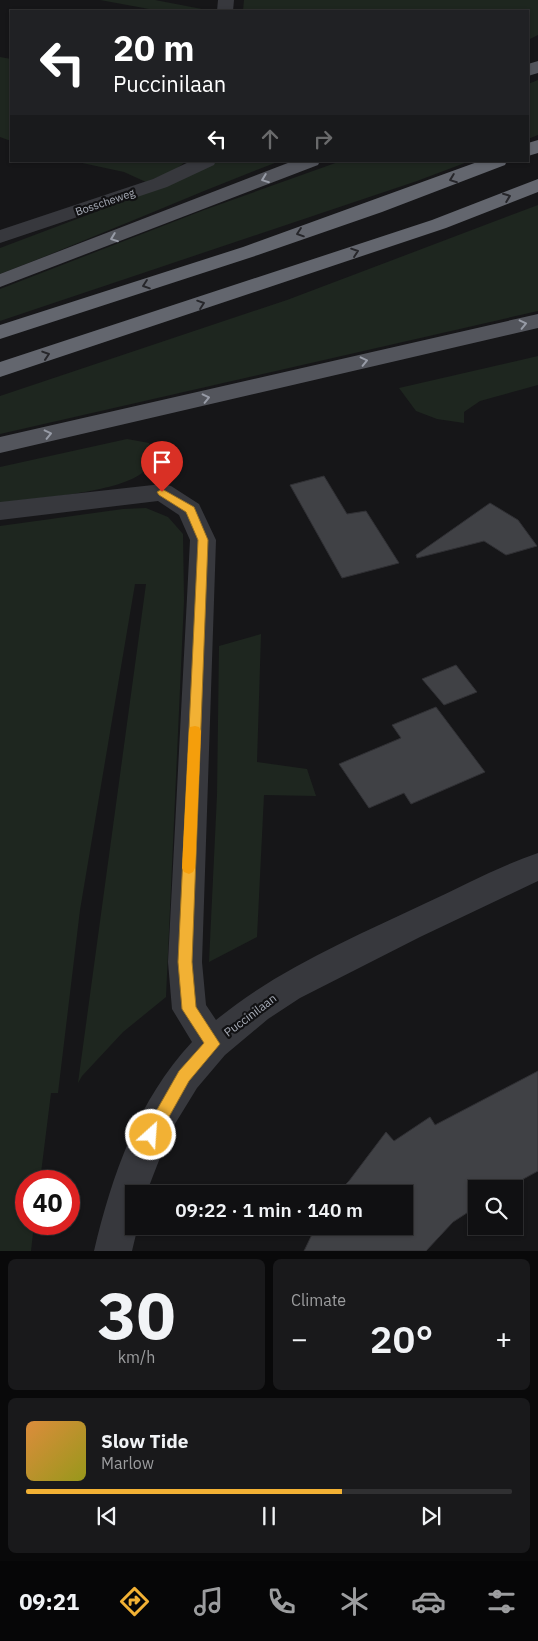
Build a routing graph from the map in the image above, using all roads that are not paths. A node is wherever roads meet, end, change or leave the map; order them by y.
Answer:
1 (206, 162) edge
2 (307, 162) edge
3 (495, 162) edge
4 (538, 185) edge
5 (0, 237) edge
6 (0, 281) edge
7 (538, 321) edge
8 (0, 332) edge
9 (0, 370) edge
10 (0, 445) edge
11 (0, 511) edge
12 (538, 866) edge
13 (213, 1044) junction
14 (113, 1251) edge

1 - 5 street, Bosscheweg
2 -> 6 main road
3 -> 8 highway
9 -> 4 highway
10 -> 7 main road
11 - 13 street, Puccinilaan
12 - 13 street, Puccinilaan
13 - 14 street

